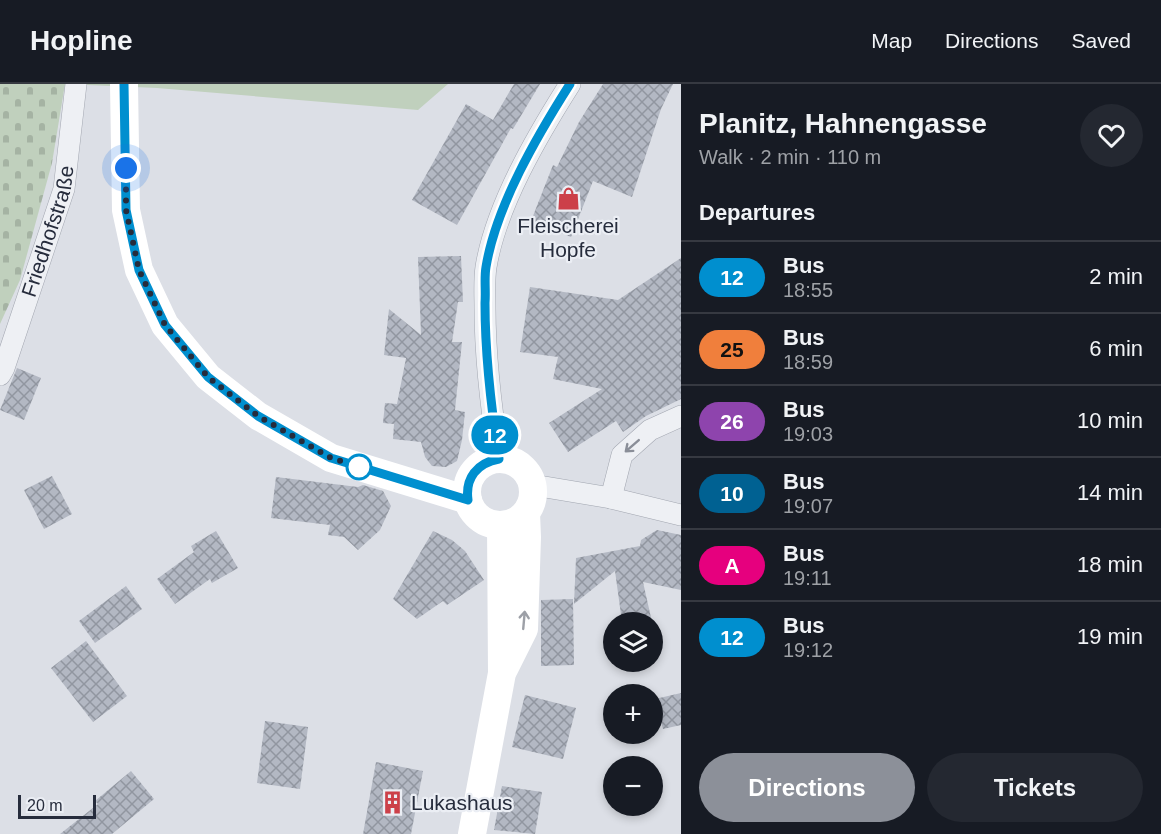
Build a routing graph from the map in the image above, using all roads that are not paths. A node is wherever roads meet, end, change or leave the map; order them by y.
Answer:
1 (76, 84) edge
2 (124, 84) edge
3 (570, 84) edge
4 (0, 375) edge
5 (681, 416) edge
6 (499, 459) junction
7 (533, 484) junction
8 (611, 498) junction
9 (468, 500) junction
10 (681, 515) edge
11 (514, 519) junction
12 (472, 834) edge

1 - 4 street, Friedhofstraße
2 - 9 main road
3 - 6 street
5 -> 8 street
6 - 7 main road
6 - 9 main road
7 - 8 street
7 - 11 main road
8 - 10 street
9 - 11 main road
11 - 12 main road

